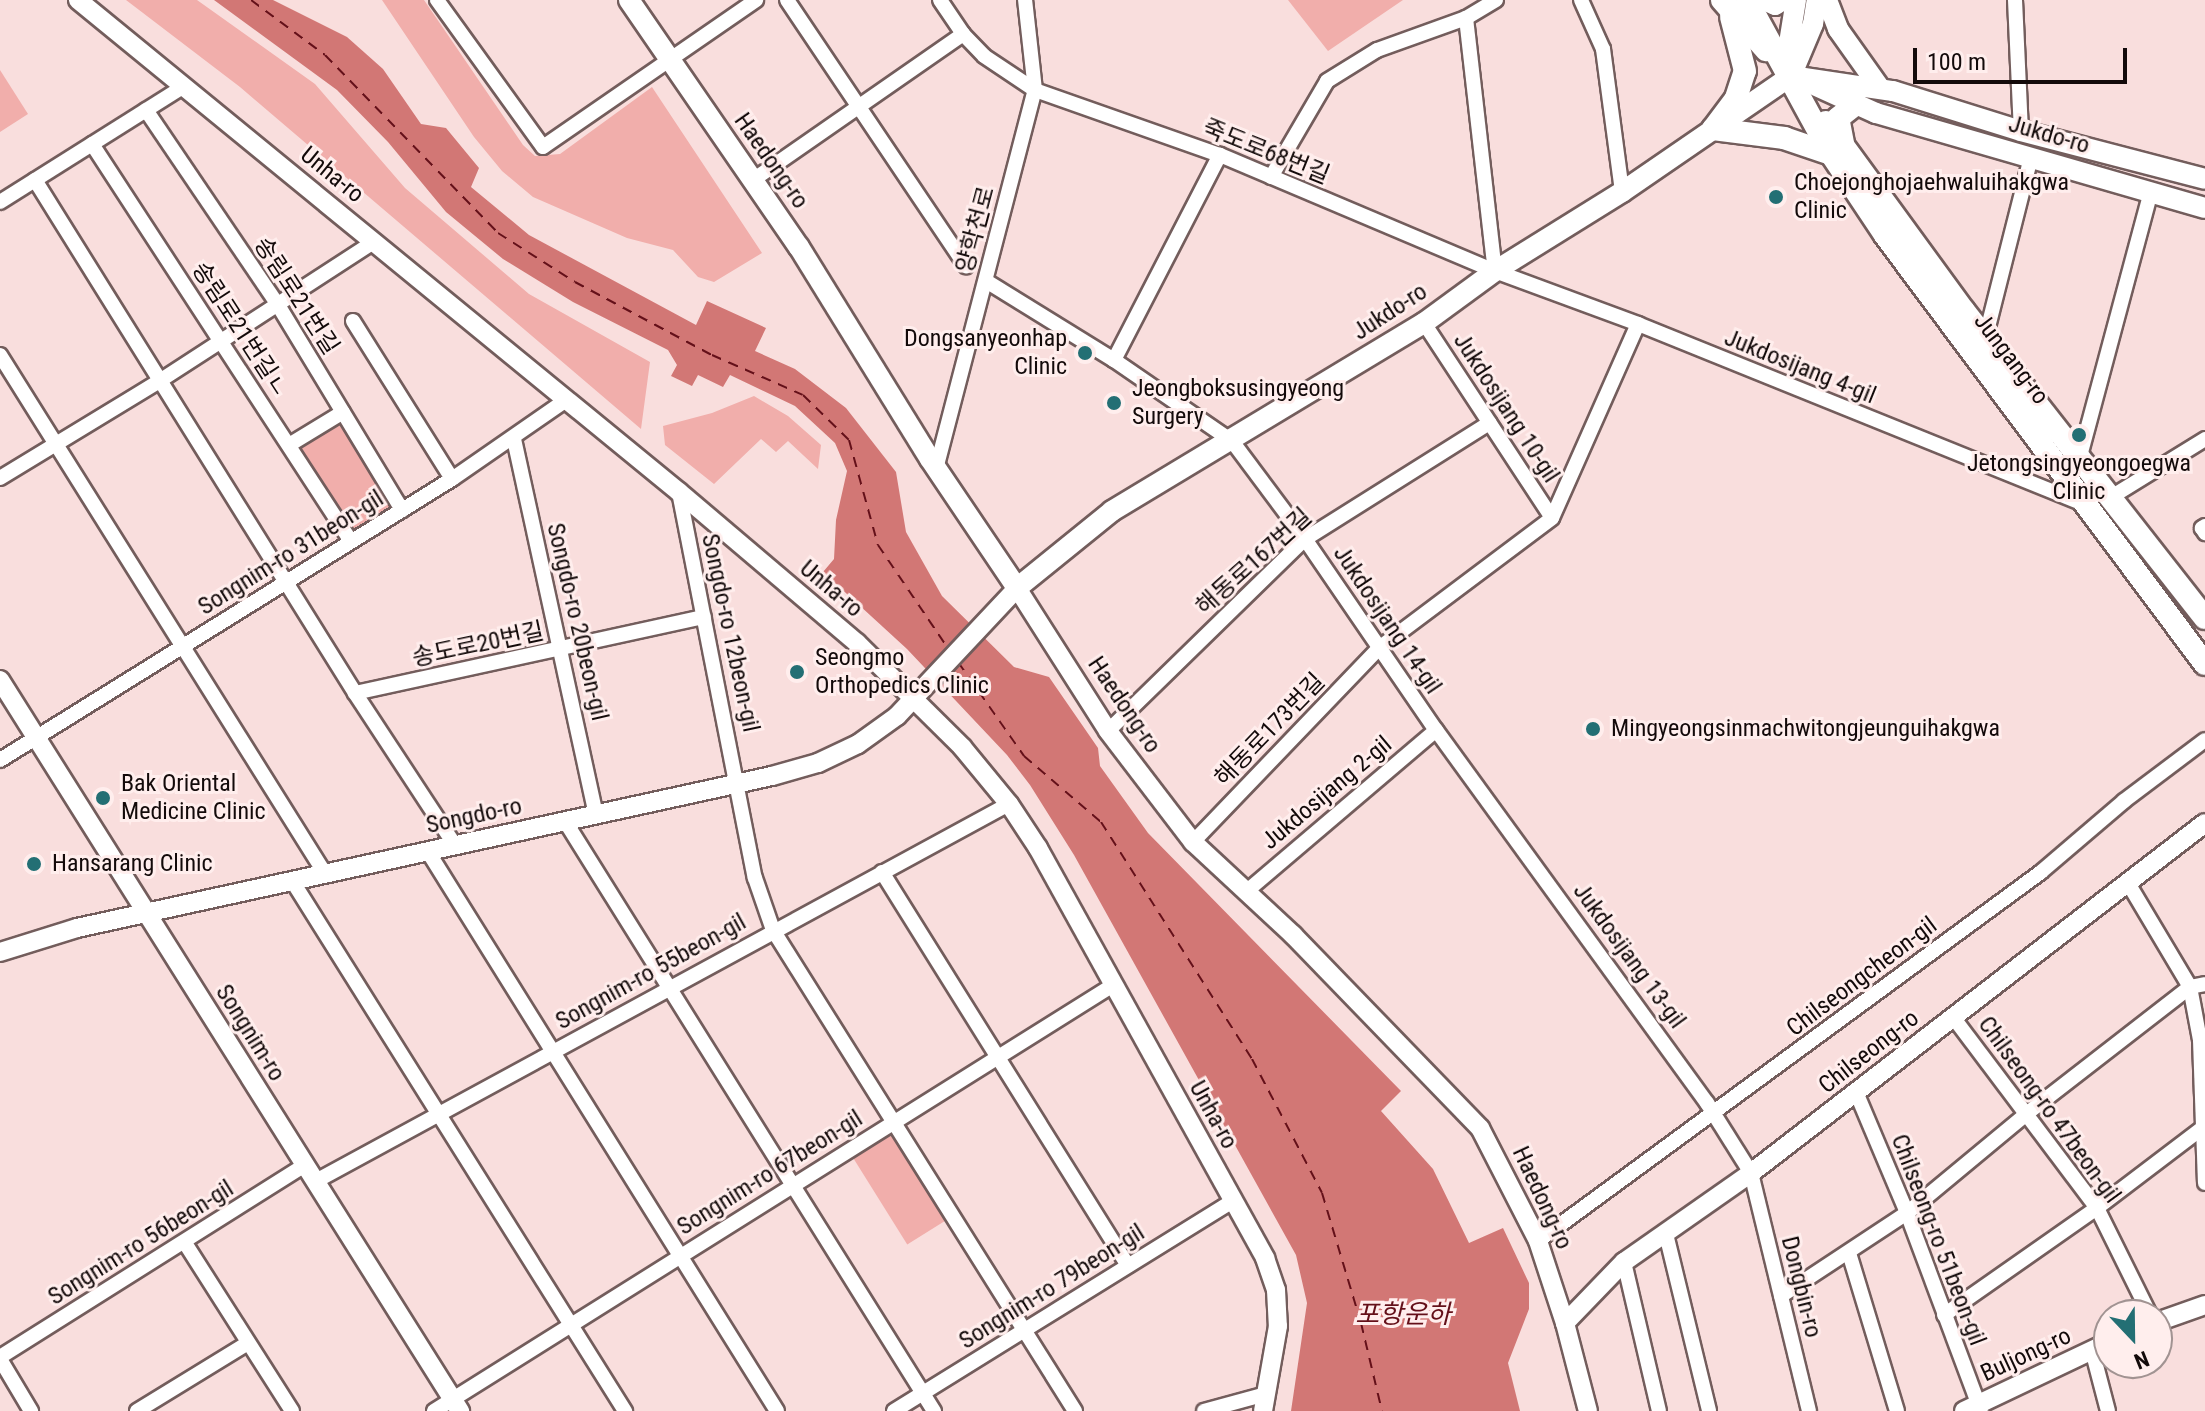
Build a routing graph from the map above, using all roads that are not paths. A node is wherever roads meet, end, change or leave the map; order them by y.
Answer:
1 (78, 0) edge
2 (437, 0) edge
3 (629, 0) edge
4 (756, 0) edge
5 (787, 0) edge
6 (940, 0) edge
7 (1025, 0) edge
8 (1496, 0) edge
9 (1581, 0) edge
10 (1764, 0) edge
11 (1783, 0) edge
12 (1796, 0) edge
13 (1817, 0) edge
14 (1827, 0) edge
15 (2015, 0) edge
16 (1733, 5) edge
17 (1466, 18) junction
18 (963, 34) junction
19 (670, 61) junction
20 (1791, 76) junction
21 (184, 86) junction
22 (1880, 88) junction
23 (1035, 90) junction
24 (1856, 104) junction
25 (858, 108) junction
26 (146, 110) junction
27 (1713, 129) junction
28 (2021, 131) junction
29 (92, 144) junction
30 (1837, 149) junction
31 (1220, 155) junction
32 (2031, 157) junction
33 (1271, 177) junction
34 (2205, 179) edge
35 (35, 180) junction
36 (753, 180) junction
37 (1622, 192) junction
38 (2151, 192) junction
39 (0, 202) edge
40 (2205, 208) edge
41 (375, 241) junction
42 (966, 266) dead end
43 (1495, 271) junction
44 (986, 281) junction
45 (278, 305) junction
46 (353, 321) dead end
47 (1424, 323) junction
48 (1638, 324) junction
49 (1985, 339) junction
50 (221, 342) junction
51 (0, 355) edge
52 (1114, 360) junction
53 (161, 380) junction
54 (566, 400) junction
55 (343, 412) junction
56 (1489, 423) junction
57 (514, 439) junction
58 (1232, 441) junction
59 (55, 444) junction
60 (289, 445) junction
61 (2203, 445) edge
62 (2079, 460) junction
63 (936, 469) junction
64 (0, 478) edge
65 (452, 479) junction
66 (679, 492) junction
67 (2098, 502) junction
68 (402, 510) junction
69 (1552, 518) junction
70 (2205, 526) edge
71 (2205, 533) edge
72 (1305, 539) junction
73 (351, 541) junction
74 (287, 581) junction
75 (1017, 588) junction
76 (704, 617) junction
77 (2205, 618) edge
78 (184, 646) junction
79 (1379, 648) junction
80 (562, 650) junction
81 (2205, 664) edge
82 (0, 680) edge
83 (355, 693) junction
84 (916, 698) junction
85 (1436, 730) junction
86 (1108, 731) junction
87 (36, 738) junction
88 (2205, 740) edge
89 (0, 760) edge
90 (739, 783) junction
91 (1009, 804) junction
92 (596, 814) junction
93 (565, 821) junction
94 (1506, 822) joint
95 (2205, 823) edge
96 (1193, 842) junction
97 (454, 844) junction
98 (427, 850) junction
99 (882, 872) junction
100 (326, 875) junction
101 (293, 882) junction
102 (2128, 883) junction
103 (1247, 891) junction
104 (146, 913) junction
105 (773, 930) junction
106 (0, 952) edge
107 (2205, 984) edge
108 (1113, 985) junction
109 (2190, 987) junction
110 (667, 988) junction
111 (1953, 1017) junction
112 (551, 1051) junction
113 (999, 1057) junction
114 (1856, 1092) junction
115 (439, 1114) junction
116 (1714, 1115) junction
117 (2025, 1115) junction
118 (895, 1120) junction
119 (2201, 1129) junction
120 (305, 1165) junction
121 (1751, 1173) junction
122 (316, 1181) junction
123 (2205, 1183) edge
124 (792, 1184) junction
125 (1233, 1201) junction
126 (2097, 1208) junction
127 (1907, 1213) junction
128 (1666, 1234) junction
129 (1538, 1241) junction
130 (185, 1243) junction
131 (1849, 1253) junction
132 (679, 1257) junction
133 (1624, 1262) junction
134 (1128, 1266) junction
135 (1781, 1296) junction
136 (2142, 1299) edge
137 (2205, 1305) edge
138 (1944, 1315) junction
139 (2173, 1316) edge
140 (1565, 1323) junction
141 (571, 1325) junction
142 (1024, 1330) junction
143 (248, 1343) junction
144 (2093, 1350) edge
145 (0, 1358) edge
146 (2104, 1379) edge
147 (923, 1393) junction
148 (1265, 1403) edge
149 (456, 1405) edge
150 (1975, 1409) edge
151 (31, 1411) edge
152 (137, 1411) edge
153 (292, 1411) edge
154 (434, 1411) edge
155 (625, 1411) edge
156 (777, 1411) edge
157 (894, 1411) edge
158 (934, 1411) edge
159 (1075, 1411) edge
160 (1204, 1411) edge
161 (1588, 1411) edge
162 (1659, 1411) edge
163 (1709, 1411) edge
164 (1809, 1411) edge
165 (1897, 1411) edge
166 (2108, 1411) edge

1 - 21 street, Unha-ro
2 - 19 street
3 - 19 main road, Haedong-ro
4 - 19 street
5 - 25 street
6 - 18 street, 죽도로68번길
7 - 23 street, 양학천로
8 - 17 street
9 - 37 street
10 - 11 main road
12 - 20 main road
13 - 20 main road
14 - 22 main road
15 - 28 street
16 - 20 main road, Jungang-ro
16 - 27 main road
17 - 33 street
17 - 43 street
18 - 23 street, 죽도로68번길
18 - 25 street
19 - 36 main road, Haedong-ro
20 - 22 main road, Jukdo-ro
20 - 24 main road, Jukdo-ro
20 - 27 main road, Jukdo-ro
20 - 30 main road, Jungang-ro
21 - 26 street
21 - 41 street, Unha-ro
22 - 28 main road, Jukdo-ro
23 - 31 street, 죽도로68번길
23 - 44 street, 양학천로
24 - 30 main road
24 - 32 main road, Jukdo-ro
25 - 36 street
25 - 42 street
26 - 29 street
26 - 45 street, 송림로21번길
27 - 30 main road
27 - 37 main road, Jukdo-ro
28 - 34 main road, Jukdo-ro
29 - 35 street
29 - 50 street, 송림로21번길ㄴ
30 - 49 main road, Jungang-ro
30 - 67 main road, Jungang-ro
31 - 33 street, 죽도로68번길
31 - 52 street
32 - 38 main road, Jukdo-ro
32 - 49 street
33 - 43 street, 죽도로68번길
35 - 39 street
35 - 53 street
36 - 63 main road, Haedong-ro
37 - 43 main road, Jukdo-ro
38 - 40 main road, Jukdo-ro
38 - 62 street
41 - 45 street
41 - 54 street, Unha-ro
43 - 47 main road, Jukdo-ro
43 - 48 street, Jukdosijang 4-gil
44 - 52 street, Jukdosijang 14-gil
44 - 63 street, 양학천로
45 - 50 street
45 - 55 street, 송림로21번길
46 - 65 street
47 - 56 street, Jukdosijang 10-gil
47 - 58 main road, Jukdo-ro
48 - 67 street, Jukdosijang 4-gil
48 - 69 street
49 - 62 main road, Jungang-ro
50 - 53 street
50 - 60 street, 송림로21번길ㄴ
51 - 59 street
52 - 58 street, Jukdosijang 14-gil
53 - 59 street
53 - 74 street
54 - 57 street, Songnim-ro 31beon-gil
54 - 66 street, Unha-ro
55 - 60 street
55 - 68 street, 송림로21번길
56 - 69 street, Jukdosijang 10-gil
56 - 72 street, 해동로167번길
57 - 65 street, Songnim-ro 31beon-gil
57 - 80 street, Songdo-ro 20beon-gil
58 - 72 street, Jukdosijang 14-gil
58 - 75 main road, Jukdo-ro
59 - 64 street
59 - 78 street
60 - 73 street, 송림로21번길ㄴ
61 - 67 street
62 - 67 main road, Jungang-ro
63 - 75 main road, Haedong-ro
65 - 68 street, Songnim-ro 31beon-gil
66 - 76 street, Songdo-ro 12beon-gil
66 - 84 street, Unha-ro
67 - 77 main road, Jungang-ro
67 - 81 main road, Jungang-ro
68 - 73 street, Songnim-ro 31beon-gil
69 - 79 street, 해동로173번길
70 - 71 street
72 - 79 street, Jukdosijang 14-gil
72 - 86 street, 해동로167번길
73 - 74 street, Songnim-ro 31beon-gil
74 - 78 street, Songnim-ro 31beon-gil
74 - 83 street
75 - 84 street, Songdo-ro
75 - 86 street, Haedong-ro
76 - 80 street, 송도로20번길
76 - 90 street, Songdo-ro 12beon-gil
78 - 87 street, Songnim-ro 31beon-gil
78 - 100 street
79 - 85 street, Jukdosijang 14-gil
79 - 96 street, 해동로173번길
80 - 83 street, 송도로20번길
80 - 92 street, Songdo-ro 20beon-gil
82 - 87 street, Songnim-ro
83 - 97 street
84 - 90 street, Songdo-ro
84 - 91 street, Unha-ro
85 - 94 street, Jukdosijang 14-gil
85 - 103 street, Jukdosijang 2-gil
86 - 96 street, Haedong-ro
87 - 89 street, Songnim-ro 31beon-gil
87 - 104 street, Songnim-ro
88 - 116 street, Chilseongcheon-gil
90 - 92 street, Songdo-ro
90 - 105 street, Songdo-ro 12beon-gil
91 - 99 street, Songnim-ro 55beon-gil
91 - 108 street, Unha-ro
92 - 93 street, Songdo-ro
93 - 97 street, Songdo-ro
93 - 110 street
94 - 116 street, Jukdosijang 13-gil
95 - 102 street, Chilseong-ro
96 - 103 street, Haedong-ro
97 - 98 street, Songdo-ro
98 - 100 street, Songdo-ro
98 - 112 street
99 - 105 street, Songnim-ro 55beon-gil
99 - 113 street
100 - 101 street, Songdo-ro
101 - 104 street, Songdo-ro
101 - 115 street
102 - 109 street
102 - 111 street, Chilseong-ro
103 - 129 street, Haedong-ro
104 - 106 street, Songdo-ro
104 - 120 street, Songnim-ro
105 - 110 street, Songnim-ro 55beon-gil
105 - 118 street, Songdo-ro 12beon-gil
107 - 109 street
108 - 113 street, Songnim-ro 67beon-gil
108 - 125 street, Unha-ro
109 - 117 street
109 - 119 street
110 - 112 street, Songnim-ro 55beon-gil
110 - 124 street
111 - 114 street, Chilseong-ro
111 - 117 street, Chilseong-ro 47beon-gil
112 - 115 street, Songnim-ro 55beon-gil
112 - 132 street
113 - 118 street, Songnim-ro 67beon-gil
113 - 134 street
114 - 121 street, Chilseong-ro
114 - 127 street, Chilseong-ro 51beon-gil
115 - 122 street, Songnim-ro 55beon-gil
115 - 141 street
116 - 121 street, Jukdosijang 13-gil
116 - 129 street, Chilseongcheon-gil
117 - 126 street, Chilseong-ro 47beon-gil
117 - 127 street
118 - 124 street, Songnim-ro 67beon-gil
118 - 142 street, Songdo-ro 12beon-gil
119 - 123 street
119 - 126 street
120 - 122 street, Songnim-ro
120 - 130 street, Songnim-ro 56beon-gil
121 - 128 street, Chilseong-ro
121 - 135 street, Dongbin-ro
122 - 149 street, Songnim-ro
124 - 132 street, Songnim-ro 67beon-gil
124 - 147 street
125 - 134 street, Songnim-ro 79beon-gil
125 - 148 street, Unha-ro
126 - 136 street, Chilseong-ro 47beon-gil
126 - 138 street
127 - 131 street
127 - 138 street, Chilseong-ro 51beon-gil
128 - 133 street, Chilseong-ro
128 - 163 street
129 - 140 street, Haedong-ro
130 - 143 street
130 - 145 street, Songnim-ro 56beon-gil
131 - 135 street
131 - 165 street
132 - 141 street, Songnim-ro 67beon-gil
132 - 156 street
133 - 140 street, Chilseong-ro
133 - 162 street
134 - 142 street, Songnim-ro 79beon-gil
135 - 164 street, Dongbin-ro
137 - 139 street
138 - 150 street, Chilseong-ro 51beon-gil
140 - 161 street, Haedong-ro
141 - 149 street, Songnim-ro 67beon-gil
141 - 155 street
142 - 147 street, Songnim-ro 79beon-gil
142 - 159 street, Songdo-ro 12beon-gil
143 - 152 street
143 - 153 street
144 - 150 street, Buljong-ro
145 - 151 street
146 - 166 street
147 - 157 street, Songnim-ro 79beon-gil
147 - 158 street
148 - 160 street
149 - 154 street, Songnim-ro 67beon-gil

